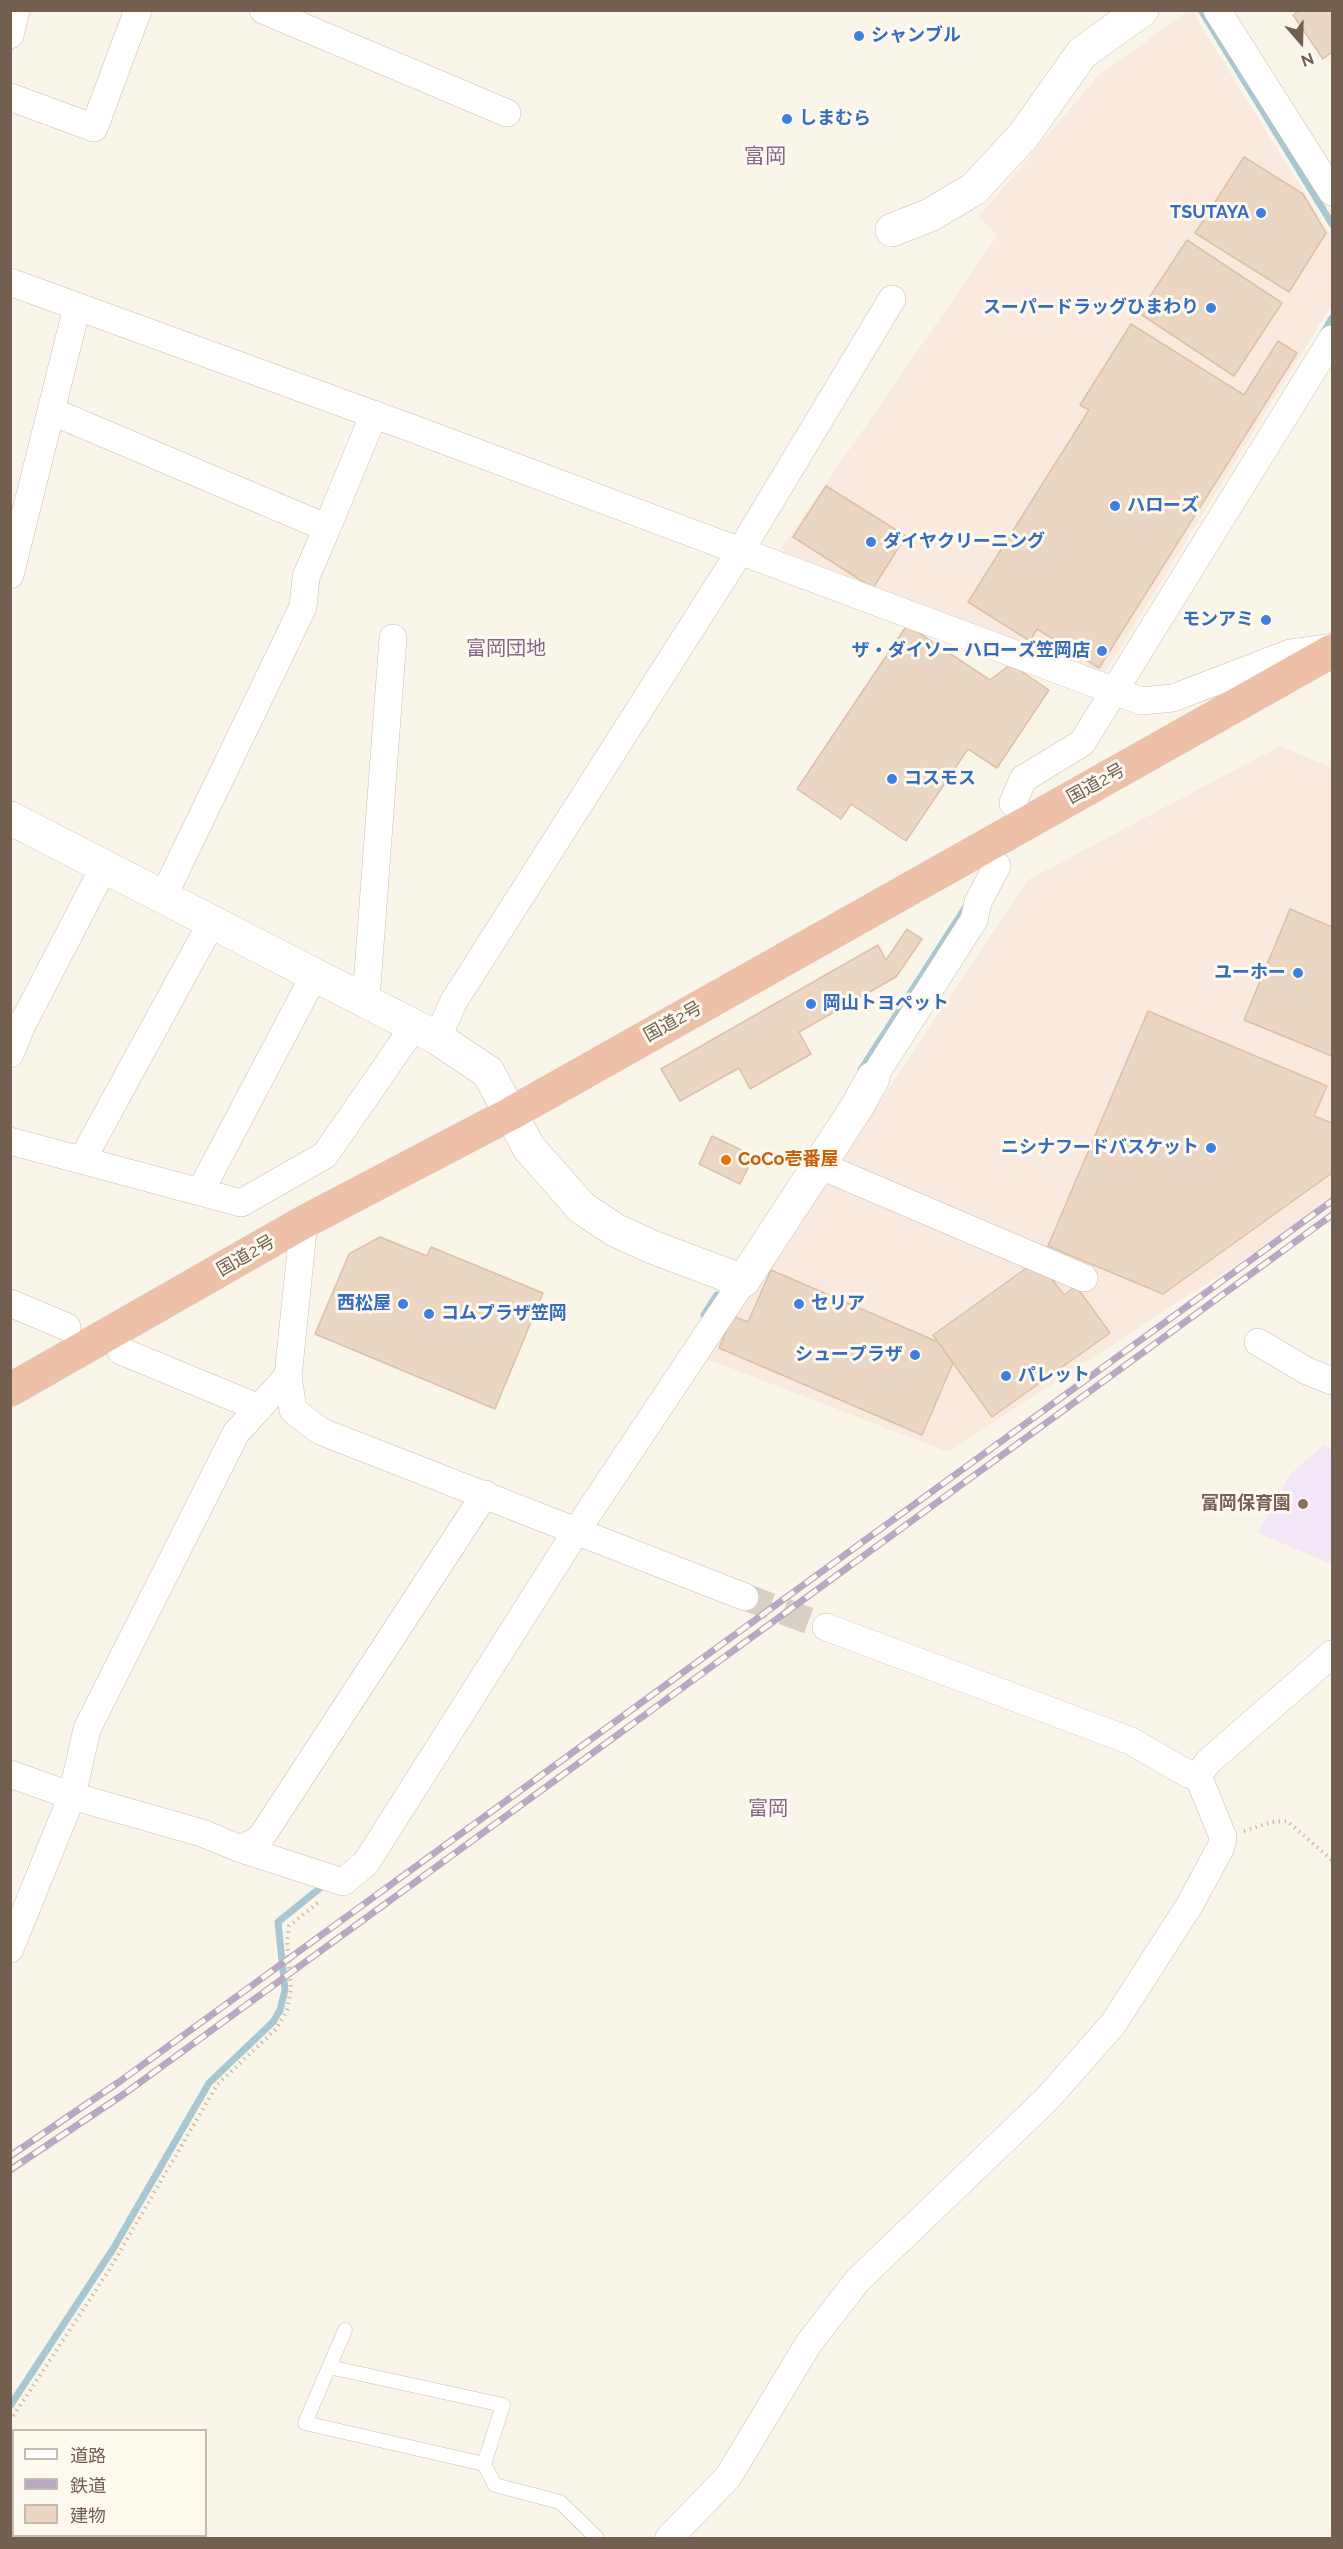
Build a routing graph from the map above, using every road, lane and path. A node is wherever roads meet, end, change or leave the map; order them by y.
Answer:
1 (16, 10) edge
2 (138, 10) edge
3 (263, 10) edge
4 (1142, 10) edge
5 (1216, 10) edge
6 (10, 35) edge
7 (10, 97) edge
8 (507, 113) dead end
9 (1332, 192) edge
10 (892, 230) dead end
11 (10, 282) edge
12 (892, 300) dead end
13 (77, 307) junction
14 (1332, 339) edge
15 (51, 411) junction
16 (374, 414) junction
17 (327, 528) junction
18 (741, 550) junction
19 (10, 575) edge
20 (393, 638) dead end
21 (1332, 649) edge
22 (1109, 688) junction
23 (1013, 803) dead end
24 (10, 818) edge
25 (104, 867) junction
26 (997, 867) dead end
27 (164, 895) junction
28 (213, 920) junction
29 (315, 974) junction
30 (366, 999) junction
31 (16, 1026) edge
32 (426, 1031) junction
33 (10, 1054) edge
34 (873, 1078) joint
35 (510, 1114) junction
36 (10, 1141) edge
37 (82, 1160) junction
38 (819, 1165) junction
39 (200, 1192) junction
40 (304, 1222) junction
41 (1084, 1278) dead end
42 (742, 1281) junction
43 (10, 1303) edge
44 (67, 1327) dead end
45 (1258, 1342) dead end
46 (122, 1351) dead end
47 (288, 1376) junction
48 (1332, 1381) edge
49 (10, 1390) edge
50 (258, 1408) junction
51 (485, 1494) junction
52 (570, 1527) junction
53 (745, 1597) tunnel mouth
54 (826, 1627) tunnel mouth
55 (1332, 1654) edge
56 (10, 1774) edge
57 (1198, 1776) junction
58 (72, 1796) junction
59 (1223, 1837) junction
60 (241, 1849) junction
61 (1332, 1860) edge
62 (336, 1880) junction
63 (10, 1949) edge
64 (345, 2330) dead end
65 (329, 2367) junction
66 (10, 2421) edge
67 (484, 2464) junction
68 (597, 2538) edge
69 (669, 2538) edge

1 - 6 street
2 - 7 street
3 - 8 street
4 - 10 street
5 - 9 street
11 - 13 street
12 - 18 street
13 - 15 street
13 - 16 street
14 - 22 street
15 - 17 street
15 - 19 street
16 - 17 street
16 - 18 street
17 - 27 street
18 - 22 street
18 - 32 street
20 - 30 street
21 - 22 street
21 - 35 highway, 国道2号
22 - 23 street
24 - 25 street
25 - 27 street
25 - 31 street
26 - 34 street
27 - 28 street
28 - 29 street
28 - 37 street
29 - 30 street
29 - 39 street
30 - 32 street
31 - 33 street
32 - 35 street
32 - 39 street
34 - 38 street
35 - 40 highway, 国道2号
35 - 42 street
36 - 37 street
37 - 39 street
38 - 41 street
38 - 42 street
40 - 47 street
40 - 49 highway, 国道2号
42 - 52 street
43 - 44 street
45 - 48 street
46 - 50 street
47 - 50 street
47 - 51 street
50 - 58 street
51 - 52 street
51 - 60 street
52 - 53 street
52 - 62 street
54 - 57 street
55 - 57 street
56 - 58 street
57 - 59 street
58 - 60 street
58 - 63 street
59 - 61 path
59 - 69 street
60 - 62 street
62 - 66 path
64 - 65 lane
65 - 67 lane
65 - 67 lane
67 - 68 lane

